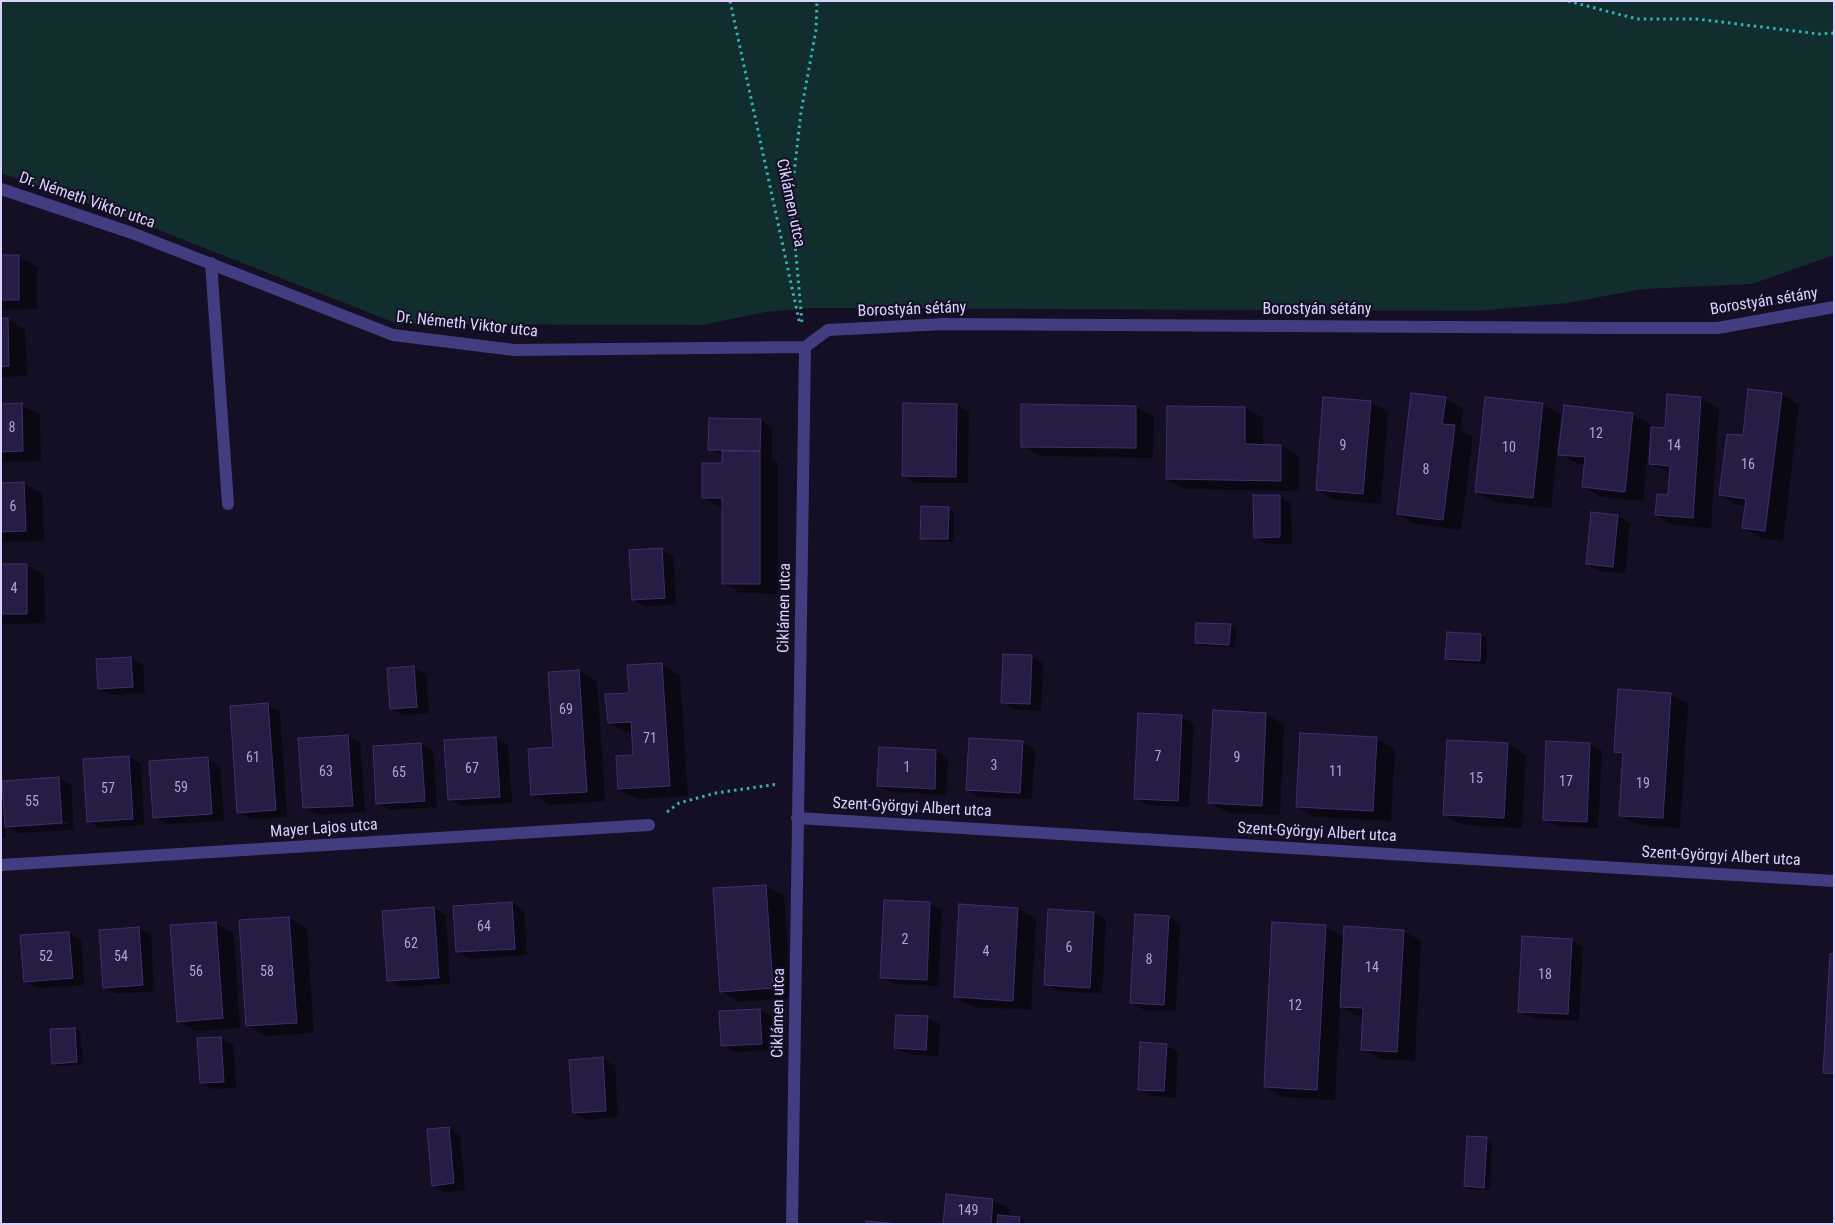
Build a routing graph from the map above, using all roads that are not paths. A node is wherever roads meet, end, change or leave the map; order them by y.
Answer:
1 (1, 189) edge
2 (211, 263) junction
3 (1834, 307) edge
4 (805, 347) junction
5 (228, 504) dead end
6 (798, 818) junction
7 (649, 825) road end
8 (1, 865) edge
9 (1834, 881) edge
10 (792, 1224) edge

1 - 2 street, Dr. Németh Viktor utca
2 - 4 street, Dr. Németh Viktor utca
2 - 5 street
3 - 4 street, Borostyán sétány
4 - 6 street, Ciklámen utca
6 - 9 street, Szent-Györgyi Albert utca
6 - 10 street, Ciklámen utca
7 - 8 street, Mayer Lajos utca

